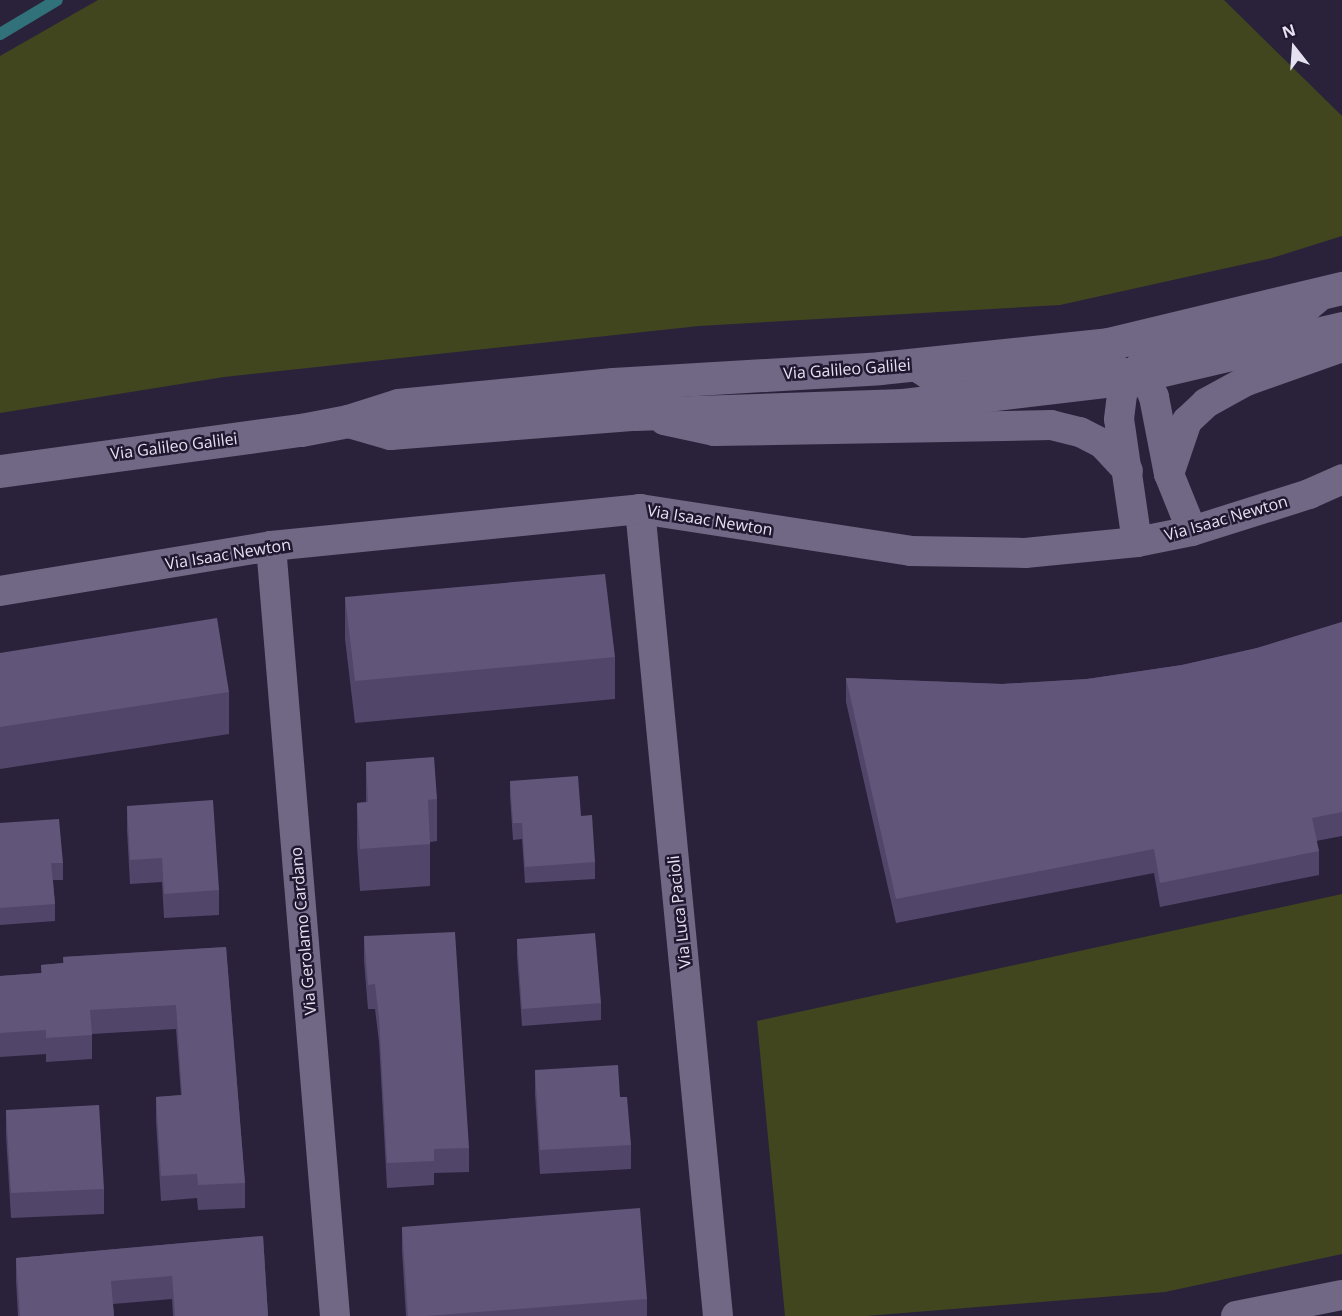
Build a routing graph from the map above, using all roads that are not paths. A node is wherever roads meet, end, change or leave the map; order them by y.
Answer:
1 (1331, 292) edge
2 (1342, 328) edge
3 (1342, 347) edge
4 (913, 364) junction
5 (1129, 378) junction
6 (634, 414) junction
7 (348, 421) junction
8 (0, 471) edge
9 (1128, 471) junction
10 (1169, 474) junction
11 (1342, 479) edge
12 (640, 509) junction
13 (1192, 531) junction
14 (1137, 542) junction
15 (271, 546) junction
16 (0, 591) edge
17 (1342, 1295) edge
18 (335, 1316) edge
19 (718, 1316) edge
20 (1236, 1316) edge

1 - 4 main road, Via Galileo Galilei
1 - 5 street
2 - 5 main road, Via Galileo Galilei
3 - 10 street
4 - 5 street
4 - 7 main road, Via Galileo Galilei
5 - 6 main road, Via Galileo Galilei
5 - 9 street
5 - 10 street
6 - 7 main road, Via Galileo Galilei
6 - 9 street
7 - 8 main road, Via Galileo Galilei
9 - 14 street
10 - 13 street
11 - 13 street, Via Isaac Newton
12 - 14 street, Via Isaac Newton
12 - 15 street, Via Isaac Newton
12 - 19 street, Via Luca Pacioli
13 - 14 street, Via Isaac Newton
15 - 16 street, Via Isaac Newton
15 - 18 street, Via Gerolamo Cardano
17 - 20 street

